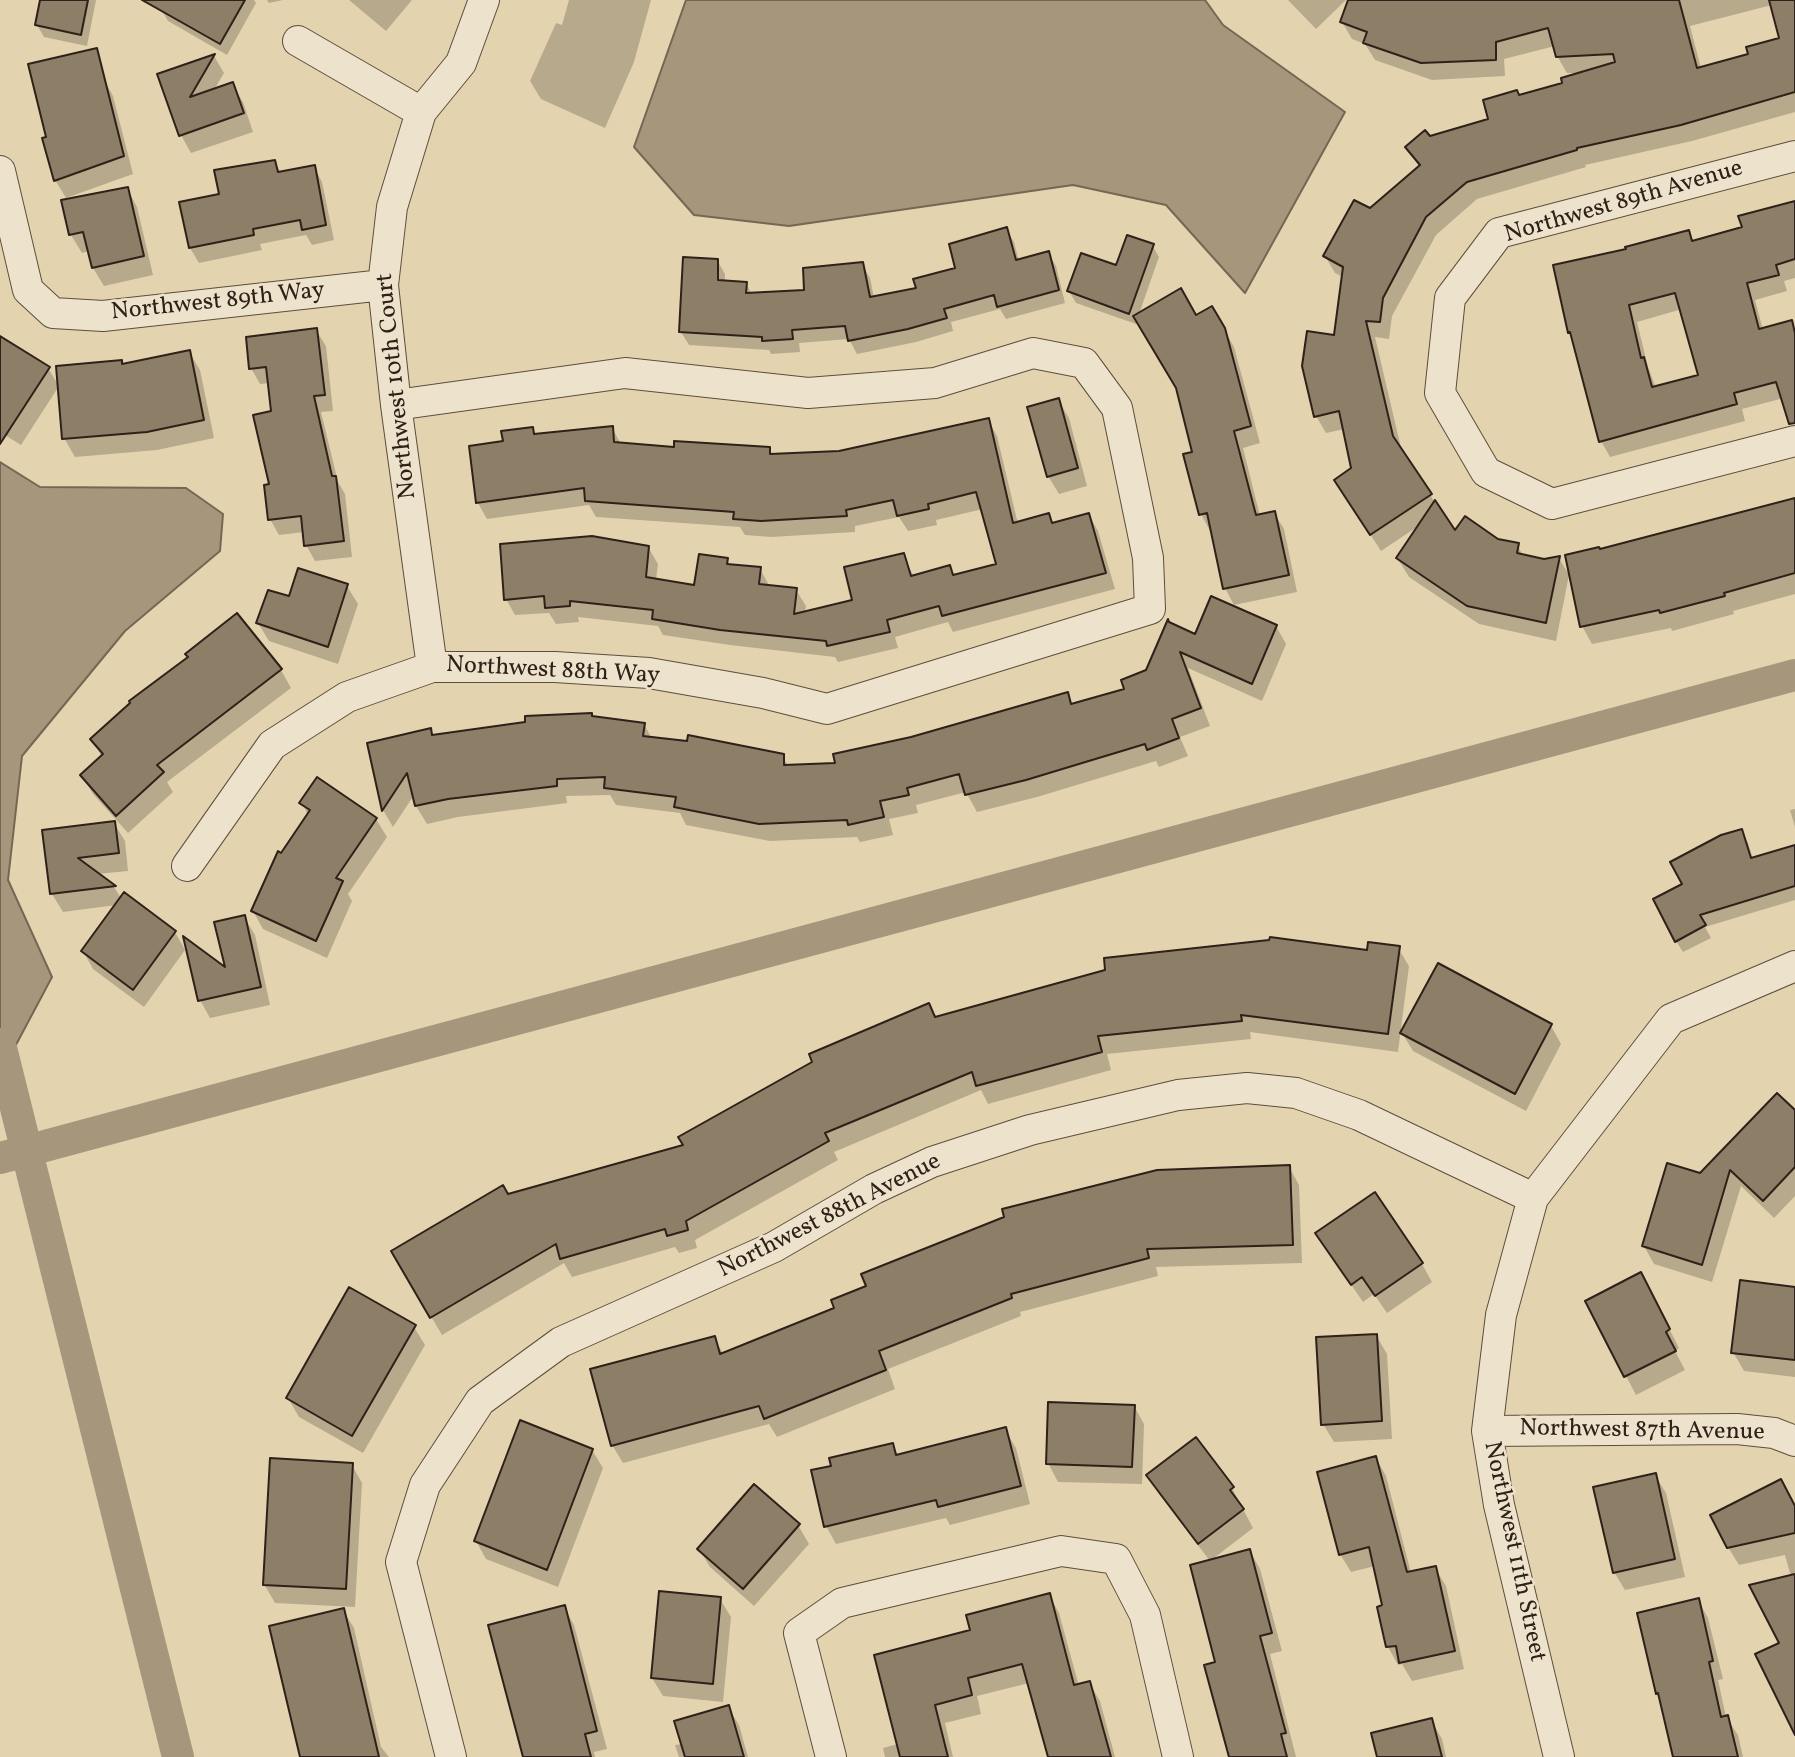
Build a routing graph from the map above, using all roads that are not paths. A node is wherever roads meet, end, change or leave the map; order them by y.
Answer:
1 (484, 0) edge
2 (298, 41) dead end
3 (421, 112) junction
4 (1795, 156) edge
5 (0, 172) edge
6 (383, 285) junction
7 (396, 405) junction
8 (1795, 442) edge
9 (432, 667) junction
10 (187, 866) dead end
11 (1795, 966) edge
12 (1533, 1198) junction
13 (1487, 1431) junction
14 (1795, 1441) edge
15 (451, 1757) edge
16 (831, 1757) edge
17 (1178, 1757) edge
18 (1559, 1757) edge

1 - 3 street, Northwest 10th Court
2 - 3 street
3 - 6 street, Northwest 10th Court
4 - 8 street, Northwest 89th Avenue
5 - 6 street, Northwest 89th Way
6 - 7 street, Northwest 10th Court
7 - 9 street, Northwest 10th Court
7 - 9 street, Northwest 88th Way
9 - 10 street, Northwest 88th Way
11 - 12 street, Northwest 11th Street
12 - 13 street, Northwest 11th Street
12 - 15 street, Northwest 88th Avenue
13 - 14 street, Northwest 87th Avenue
13 - 18 street, Northwest 11th Street
16 - 17 street

